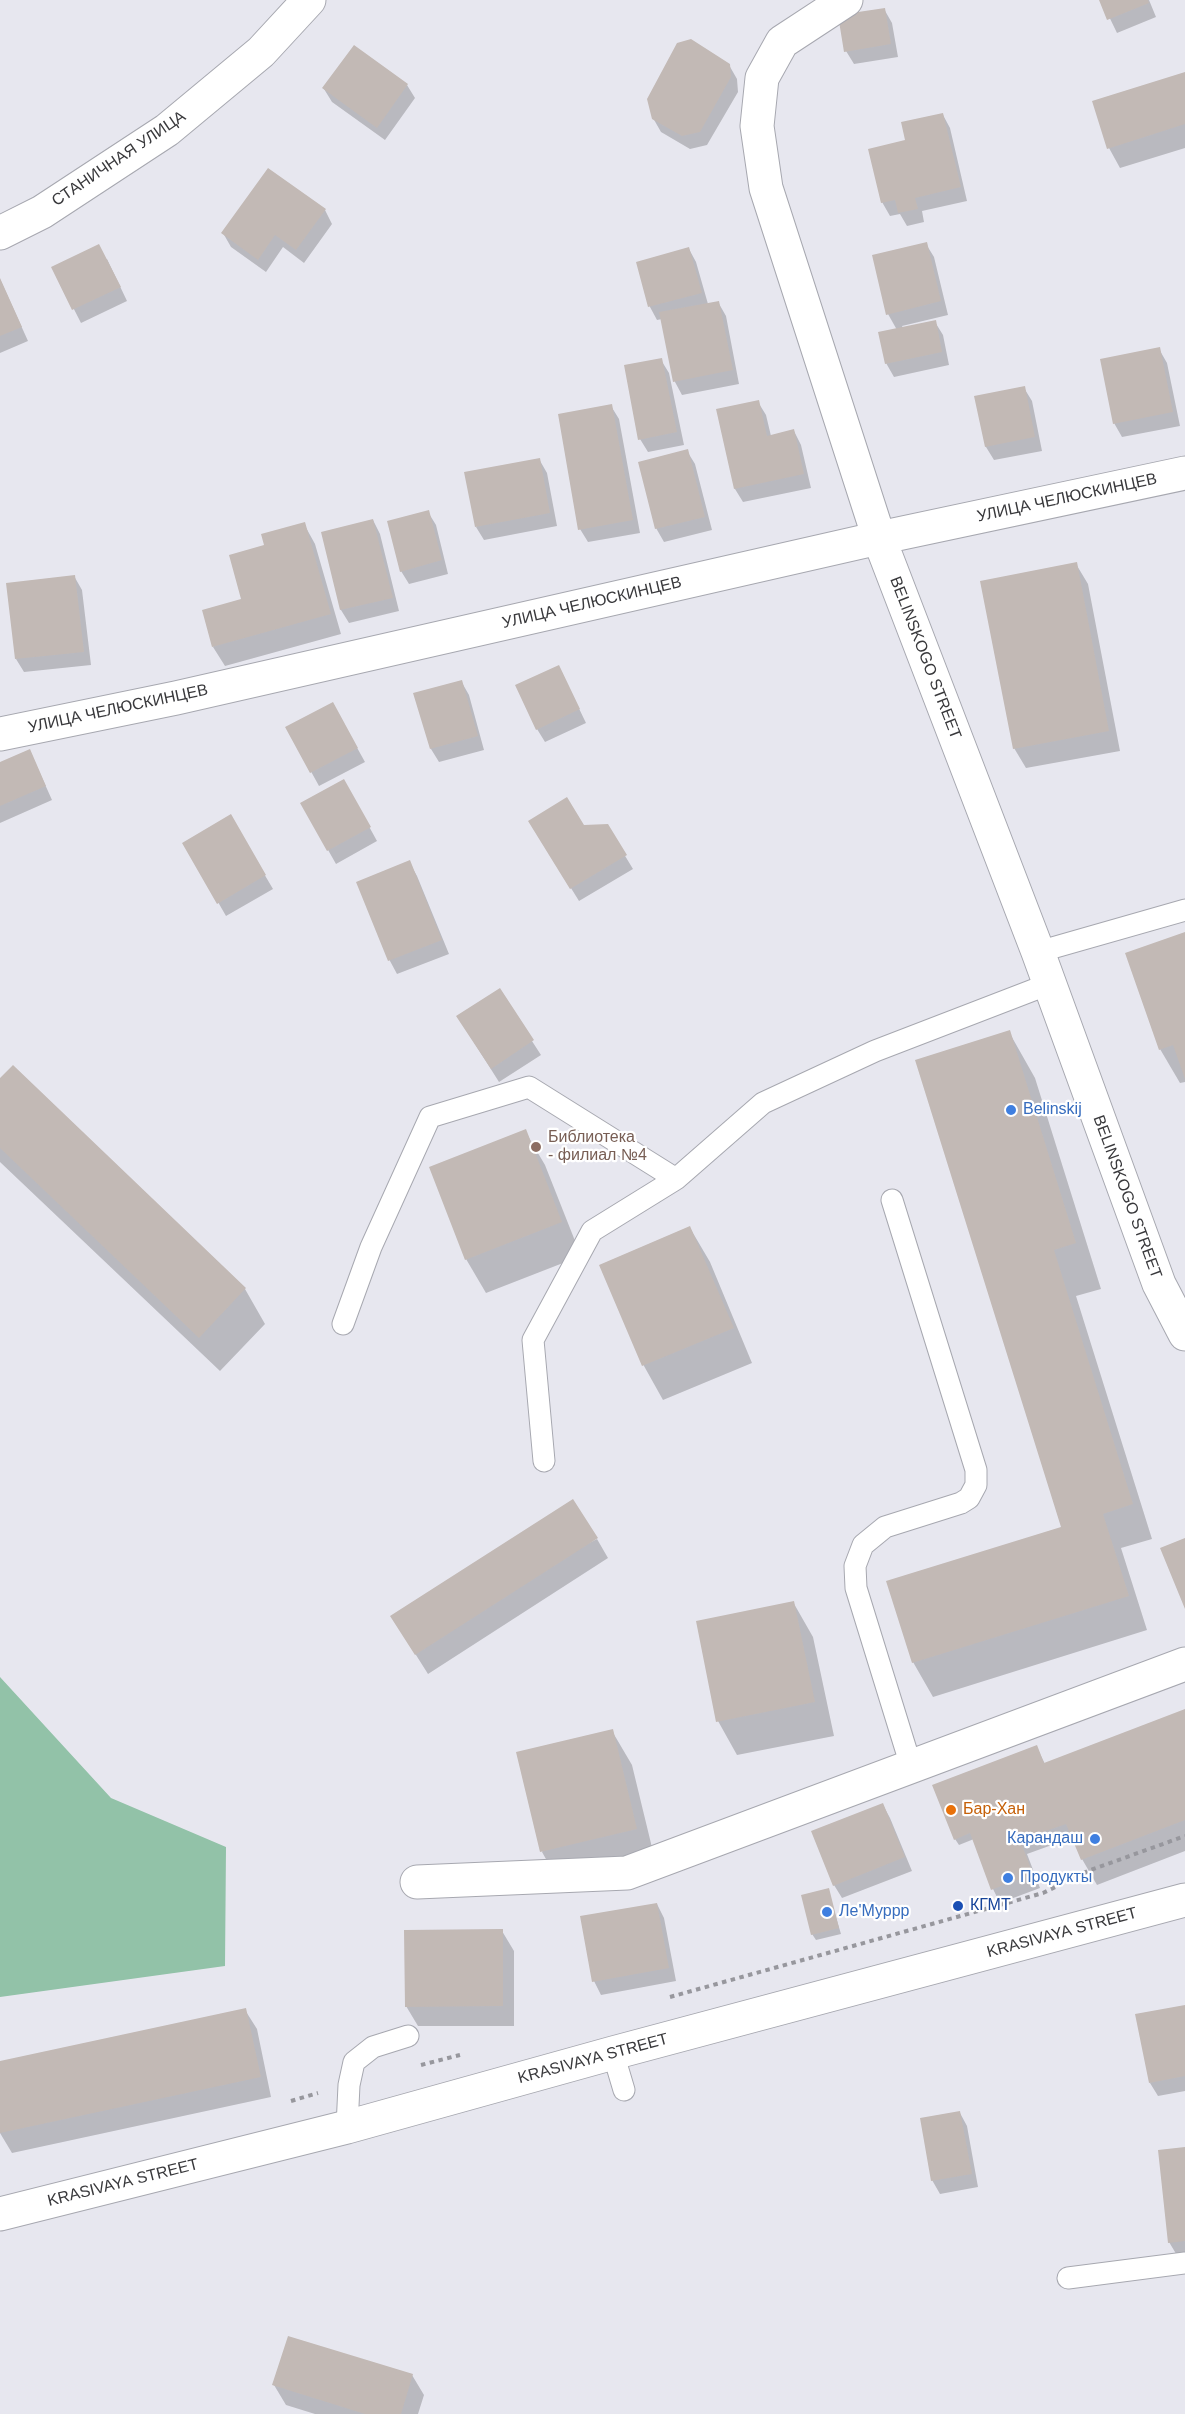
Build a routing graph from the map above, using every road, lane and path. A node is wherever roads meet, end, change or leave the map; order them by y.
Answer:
1 (309, 0) edge
2 (846, 0) edge
3 (0, 233) edge
4 (1185, 473) edge
5 (879, 538) junction
6 (0, 734) edge
7 (1185, 910) edge
8 (1038, 952) junction
9 (1049, 984) junction
10 (676, 1179) junction
11 (891, 1200) dead end
12 (343, 1324) dead end
13 (1185, 1334) edge
14 (544, 1461) dead end
15 (1185, 1664) edge
16 (911, 1766) junction
17 (1185, 1836) edge
18 (417, 1882) dead end
19 (1185, 1900) edge
20 (664, 1999) dead end
21 (408, 2036) dead end
22 (613, 2053) junction
23 (460, 2055) dead end
24 (416, 2067) dead end
25 (350, 2085) junction
26 (624, 2090) dead end
27 (282, 2103) dead end
28 (347, 2127) junction
29 (0, 2214) edge
30 (1185, 2263) edge
31 (1068, 2278) dead end

1 - 3 street, СТАНИЧНАЯ УЛИЦА
2 - 5 street, BELINSKOGO STREET
4 - 5 street, УЛИЦА ЧЕЛЮСКИНЦЕВ
5 - 6 street, УЛИЦА ЧЕЛЮСКИНЦЕВ
5 - 8 street, BELINSKOGO STREET
7 - 8 lane
8 - 9 street, BELINSKOGO STREET
9 - 10 lane
9 - 13 street, BELINSKOGO STREET
10 - 12 lane
10 - 14 lane
11 - 16 lane
15 - 16 street
16 - 18 street
17 - 20 path
19 - 22 street, KRASIVAYA STREET
21 - 25 lane
22 - 26 lane
22 - 28 street, KRASIVAYA STREET
23 - 24 path
25 - 27 path
25 - 28 lane
28 - 29 street, KRASIVAYA STREET
30 - 31 lane

